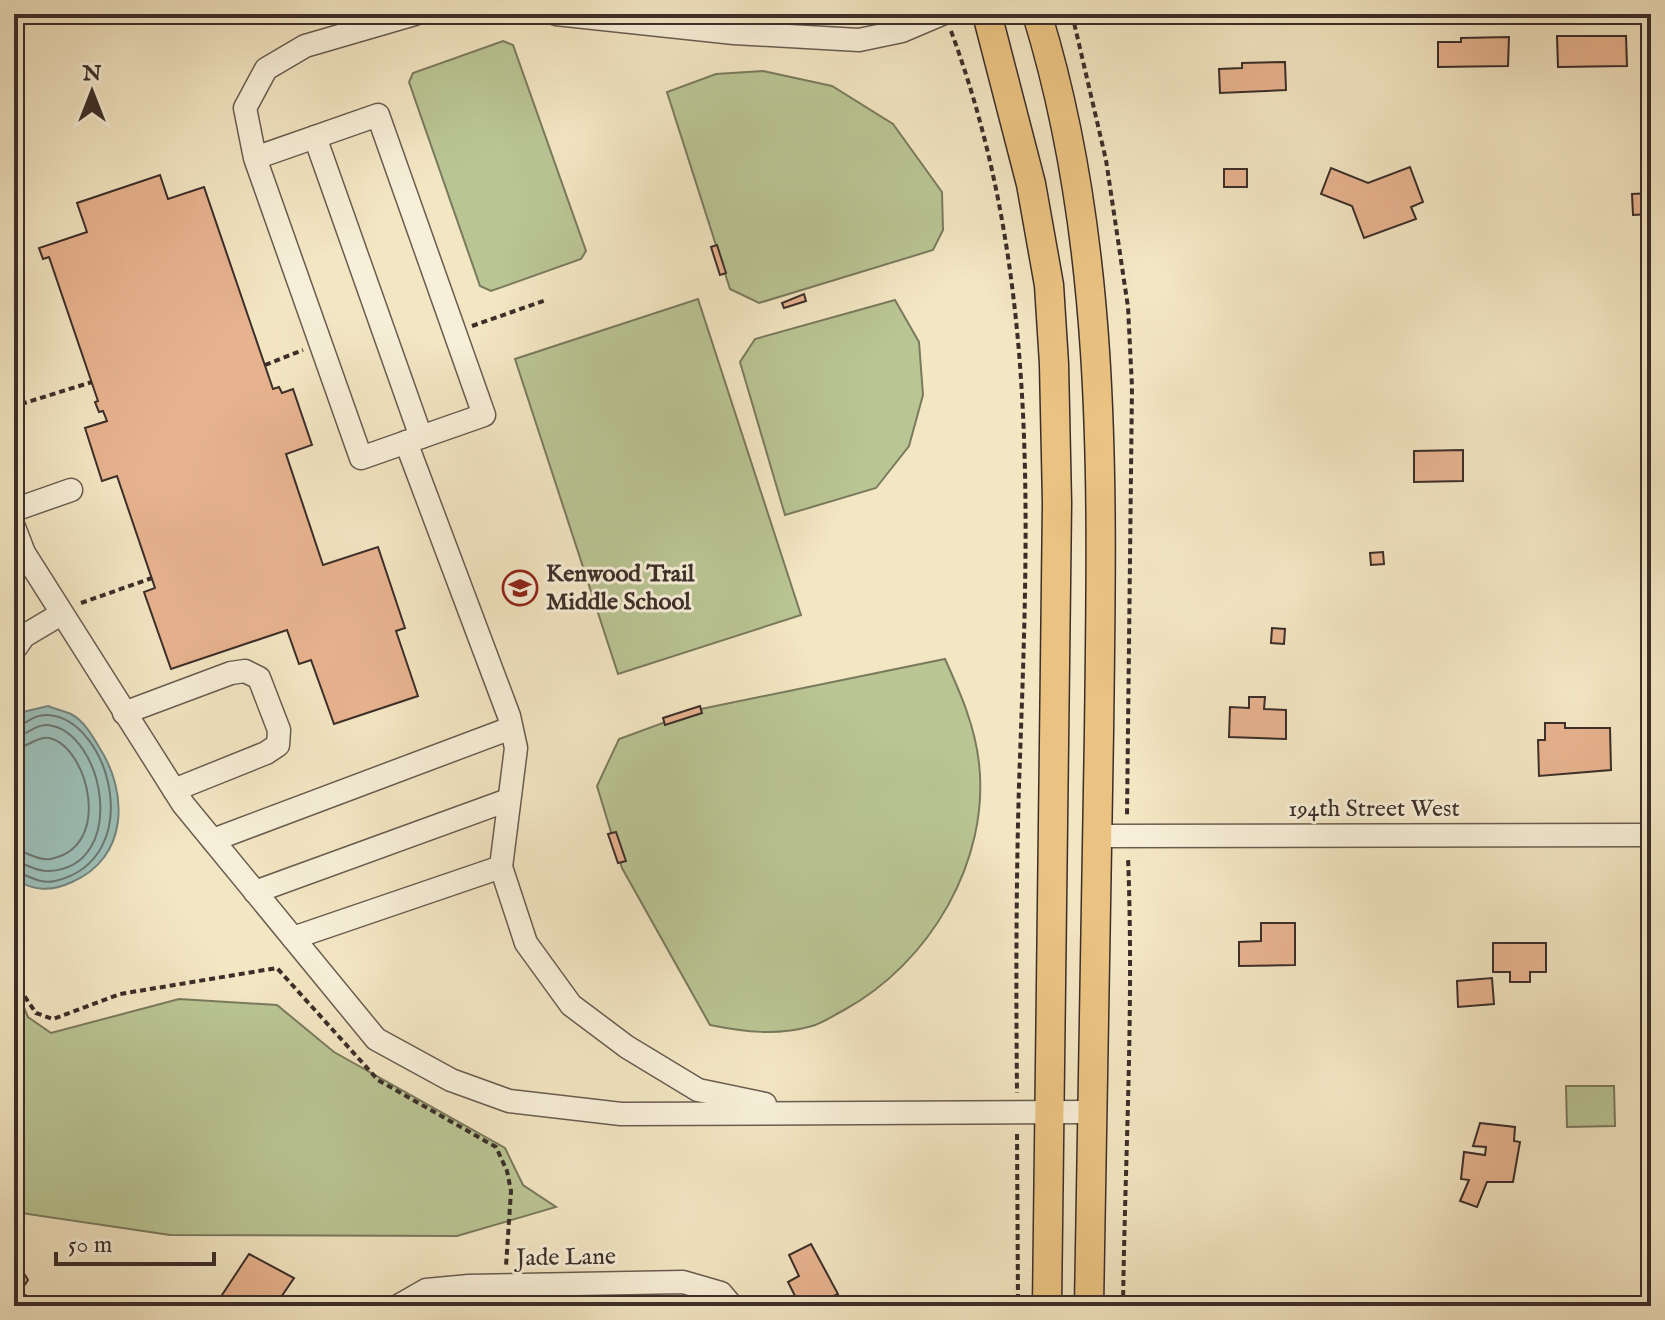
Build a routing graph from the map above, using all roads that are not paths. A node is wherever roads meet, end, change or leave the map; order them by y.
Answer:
1 (415, 14) edge
2 (556, 14) edge
3 (987, 14) edge
4 (1037, 14) edge
5 (946, 20) edge
6 (315, 137) junction
7 (255, 158) junction
8 (414, 440) junction
9 (71, 490) dead end
10 (14, 510) edge
11 (14, 527) edge
12 (59, 610) junction
13 (14, 650) edge
14 (124, 713) junction
15 (511, 728) junction
16 (174, 790) junction
17 (508, 800) junction
18 (1651, 835) edge
19 (1097, 836) junction
20 (213, 840) junction
21 (501, 867) junction
22 (255, 892) junction
23 (293, 938) junction
24 (1049, 1112) junction
25 (1092, 1112) junction
26 (814, 1114) junction
27 (398, 1306) edge
28 (732, 1306) edge
29 (1047, 1306) edge
30 (1089, 1306) edge

1 - 7 street
2 - 5 street
3 - 24 main road
4 - 19 main road
6 - 7 street
6 - 8 street
6 - 8 street
7 - 8 street
8 - 15 street
9 - 10 street
11 - 12 street
12 - 13 street
12 - 14 street
14 - 16 street
14 - 16 street
15 - 17 street
15 - 20 street
16 - 20 street
17 - 21 street
17 - 22 street
18 - 19 street, 194th Street West
19 - 25 main road
20 - 22 street
21 - 23 street
21 - 26 street
22 - 23 street
23 - 26 street
24 - 25 street
24 - 26 street
24 - 29 main road
25 - 30 main road
27 - 28 street, Jade Lane

